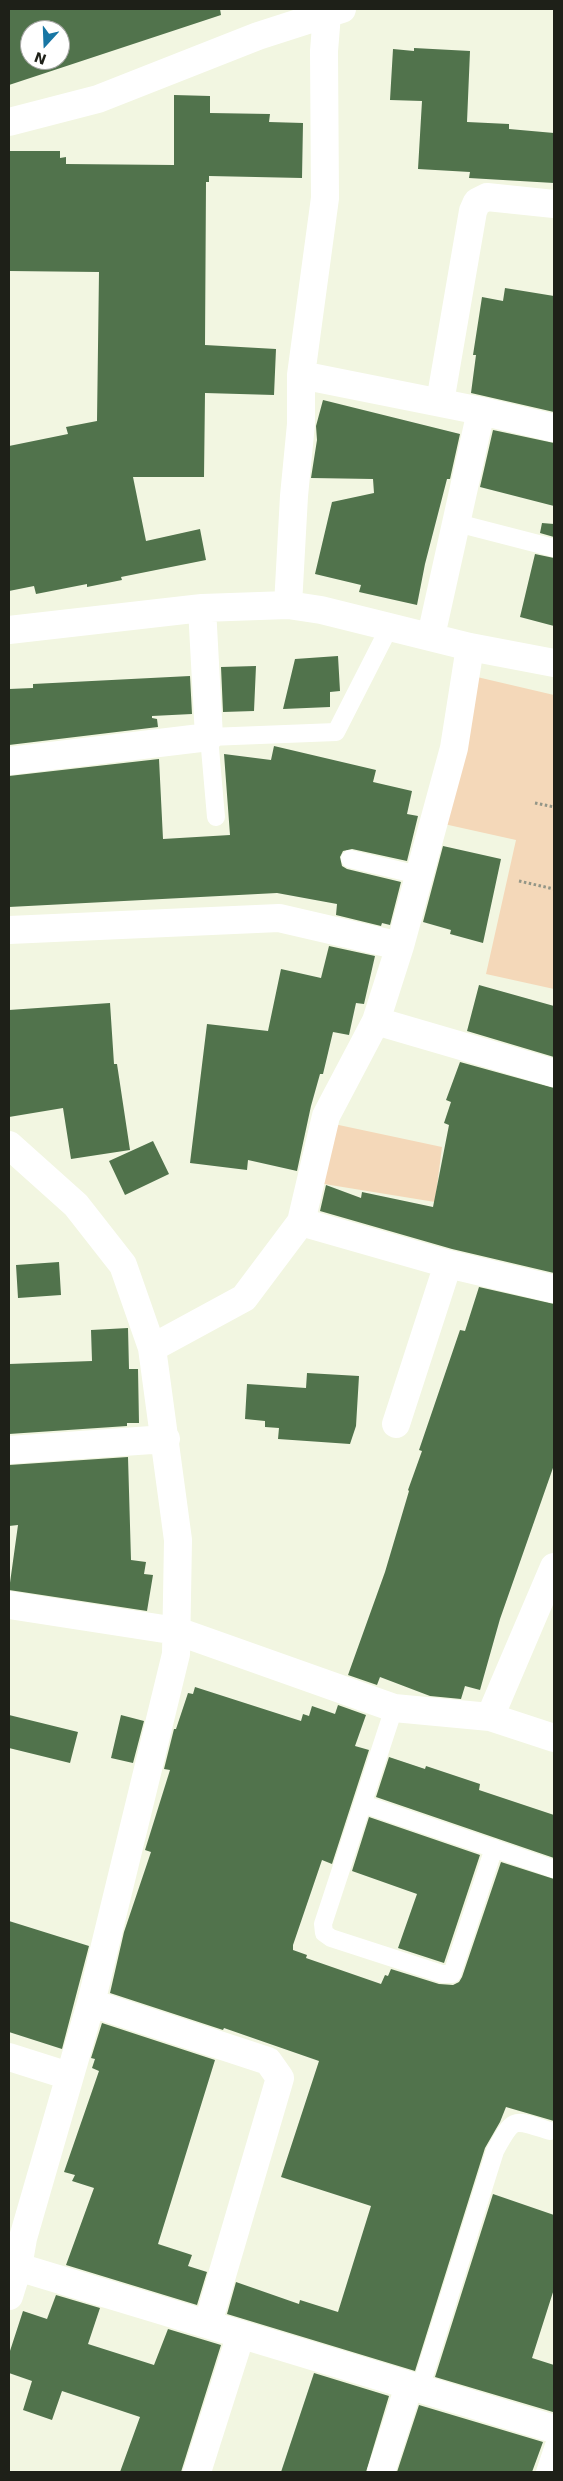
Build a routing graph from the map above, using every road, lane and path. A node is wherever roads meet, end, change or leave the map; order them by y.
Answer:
1 (335, 11) edge
2 (9, 122) edge
3 (554, 204) edge
4 (301, 375) junction
5 (440, 402) junction
6 (481, 411) junction
7 (554, 428) edge
8 (457, 523) junction
9 (554, 548) edge
10 (288, 605) junction
11 (202, 608) junction
12 (390, 626) junction
13 (9, 630) edge
14 (431, 636) junction
15 (470, 647) junction
16 (554, 663) edge
17 (209, 737) junction
18 (9, 761) edge
19 (535, 803) dead end
20 (554, 807) edge
21 (216, 817) dead end
22 (350, 859) dead end
23 (419, 875) junction
24 (519, 881) dead end
25 (554, 889) edge
26 (9, 930) edge
27 (400, 946) junction
28 (376, 1021) junction
29 (554, 1073) edge
30 (9, 1145) edge
31 (301, 1222) junction
32 (448, 1264) junction
33 (554, 1289) edge
34 (152, 1348) junction
35 (396, 1424) dead end
36 (166, 1439) junction
37 (9, 1450) edge
38 (554, 1567) edge
39 (9, 1605) edge
40 (177, 1631) junction
41 (394, 1708) junction
42 (490, 1717) junction
43 (554, 1738) edge
44 (363, 1804) junction
45 (494, 1848) junction
46 (554, 1869) edge
47 (91, 2003) junction
48 (9, 2057) edge
49 (69, 2076) junction
50 (550, 2131) dead end
51 (16, 2235) edge
52 (18, 2266) junction
53 (9, 2296) edge
54 (208, 2323) junction
55 (241, 2334) junction
56 (414, 2387) junction
57 (554, 2429) edge
58 (554, 2445) edge
59 (197, 2472) edge
60 (381, 2472) edge
61 (545, 2472) edge

1 - 2 street
1 - 4 street
3 - 5 street
4 - 5 street
4 - 10 street
5 - 6 street
6 - 7 street
6 - 8 street
8 - 9 lane
8 - 14 street
10 - 11 street
10 - 12 street
11 - 13 street
11 - 17 street
12 - 14 street
12 - 17 lane
14 - 15 street
15 - 16 street
15 - 23 street
17 - 18 street
17 - 21 lane
19 - 20 path
22 - 23 lane
23 - 27 street
24 - 25 path
26 - 27 street
27 - 28 street
28 - 29 street
28 - 31 street
30 - 34 street
31 - 32 street
31 - 34 street
32 - 33 street
32 - 35 street
34 - 36 street
36 - 37 street
36 - 40 street
38 - 42 street
39 - 40 street
40 - 41 street
40 - 47 street
41 - 42 street
41 - 44 lane
42 - 43 street
44 - 45 lane
44 - 45 lane
45 - 46 lane
47 - 49 street
47 - 54 street
48 - 49 street
49 - 51 street
50 - 56 lane
51 - 52 street
52 - 53 street
52 - 54 street
54 - 55 street
55 - 56 street
55 - 59 street
56 - 57 street
56 - 60 street
58 - 61 lane

